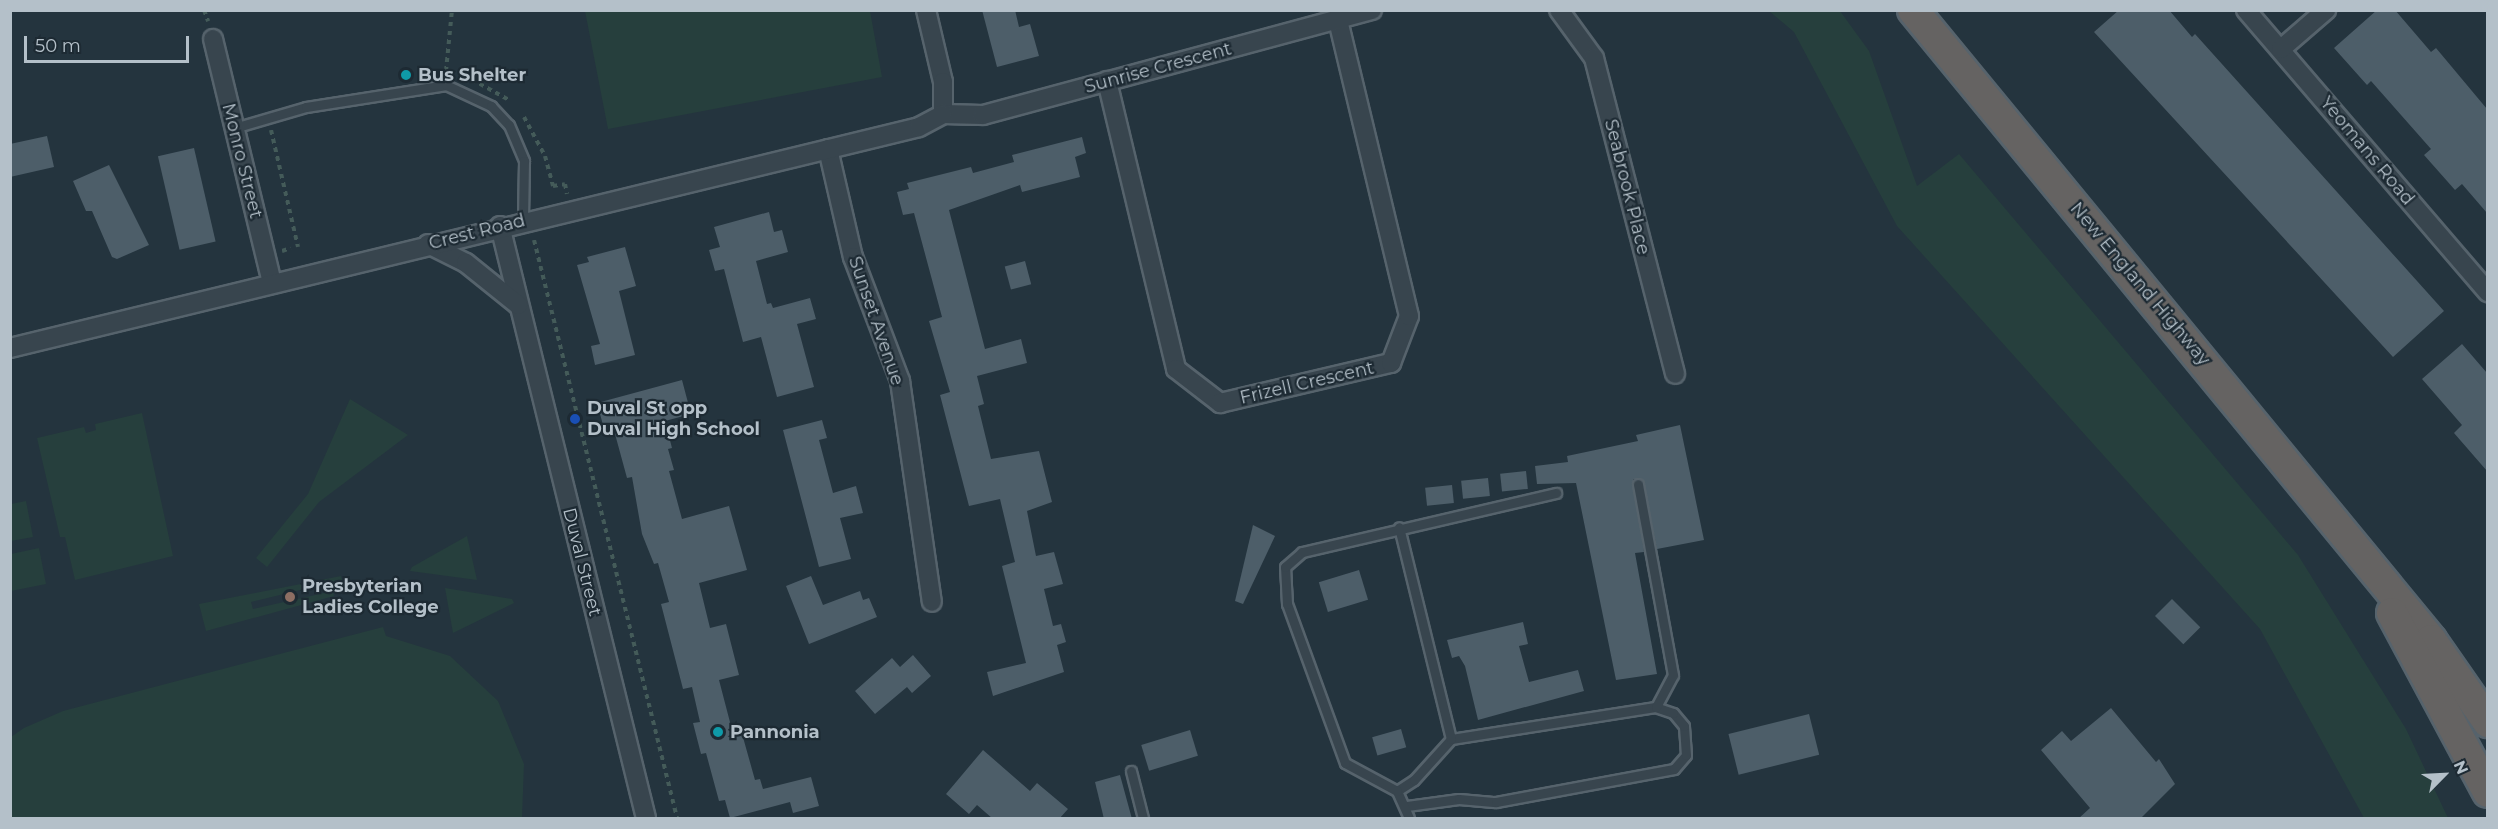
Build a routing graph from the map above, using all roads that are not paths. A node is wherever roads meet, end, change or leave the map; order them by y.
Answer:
1 (926, 10) edge
2 (1372, 10) edge
3 (1558, 10) edge
4 (1913, 10) edge
5 (2246, 10) edge
6 (2326, 10) edge
7 (1338, 20) junction
8 (213, 39) dead end
9 (2281, 50) junction
10 (1107, 81) junction
11 (943, 114) junction
12 (234, 128) junction
13 (828, 149) junction
14 (523, 221) junction
15 (500, 226) junction
16 (428, 244) junction
17 (272, 283) junction
18 (2487, 292) edge
19 (518, 304) junction
20 (10, 348) edge
21 (1675, 374) dead end
22 (1638, 484) dead end
23 (1556, 493) dead end
24 (1399, 527) junction
25 (2363, 560) junction
26 (932, 602) dead end
27 (1656, 707) junction
28 (2487, 722) edge
29 (1451, 740) junction
30 (1131, 771) dead end
31 (1397, 791) junction
32 (2487, 792) edge
33 (1407, 806) junction
34 (646, 819) edge
35 (1143, 819) edge
36 (1408, 819) edge

1 - 11 street
2 - 7 street, Sunrise Crescent
3 - 21 street, Seabrook Place
4 - 25 highway, New England Highway
5 - 9 street, Yeomans Road
6 - 9 street
7 - 10 street, Sunrise Crescent
7 - 10 street, Frizell Crescent
8 - 12 street, Monro Street
9 - 18 street, Yeomans Road
10 - 11 street, Sunrise Crescent
11 - 13 street, Crest Road
12 - 14 lane
12 - 17 street, Monro Street
13 - 14 street, Crest Road
13 - 26 street, Sunset Avenue
14 - 15 street, Crest Road
15 - 16 street, Crest Road
15 - 19 street, Duval Street
16 - 17 street, Crest Road
16 - 19 street
17 - 20 street, Crest Road
19 - 34 street, Duval Street
22 - 27 lane
23 - 24 lane
24 - 29 lane
24 - 31 lane
25 - 28 highway, New England Highway
25 - 32 highway, New England Highway
27 - 29 lane
27 - 33 lane
29 - 31 lane
30 - 35 lane
31 - 33 lane
33 - 36 lane

